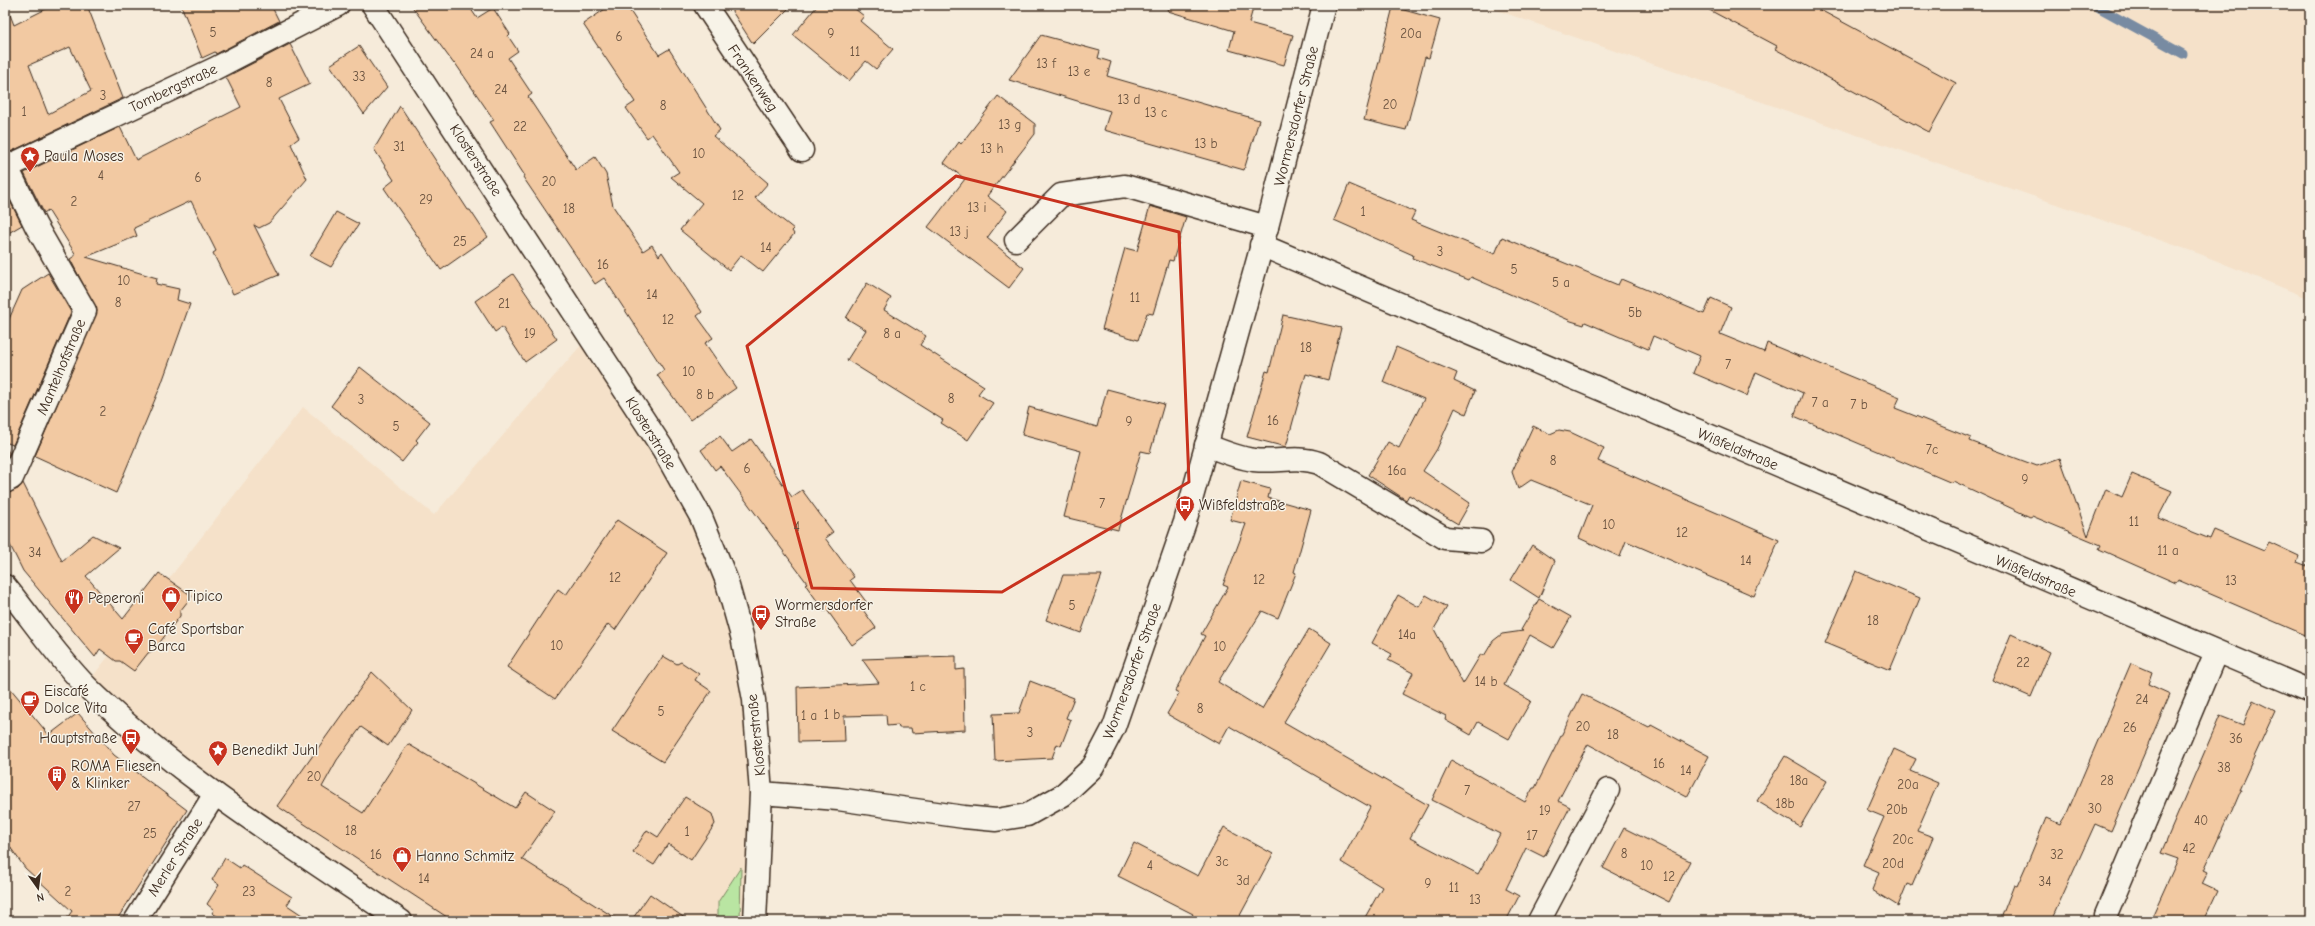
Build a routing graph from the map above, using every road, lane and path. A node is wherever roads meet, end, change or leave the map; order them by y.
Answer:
1 (338, 5) edge
2 (373, 5) edge
3 (705, 5) edge
4 (1324, 5) edge
5 (802, 150) dead end
6 (6, 166) edge
7 (1264, 236) junction
8 (1016, 240) dead end
9 (1206, 445) junction
10 (5, 482) edge
11 (1481, 541) dead end
12 (5, 586) edge
13 (2216, 652) junction
14 (2310, 691) edge
15 (1608, 790) dead end
16 (761, 793) junction
17 (215, 794) junction
18 (2106, 915) dead end
19 (135, 921) edge
20 (401, 921) edge
21 (756, 921) edge
22 (1539, 921) edge

1 - 6 street, Tombergstraße
2 - 16 street, Klosterstraße
3 - 5 street, Frankenweg
4 - 7 street, Wormersdorfer Straße
6 - 10 street, Mantelhofstraße
7 - 8 street
7 - 9 street, Wormersdorfer Straße
7 - 13 street, Wißfeldstraße
9 - 11 street
9 - 16 street, Wormersdorfer Straße
12 - 17 street
13 - 14 street, Wißfeldstraße
13 - 18 street
15 - 22 street
16 - 21 street, Klosterstraße
17 - 19 street, Merler Straße
17 - 20 street

